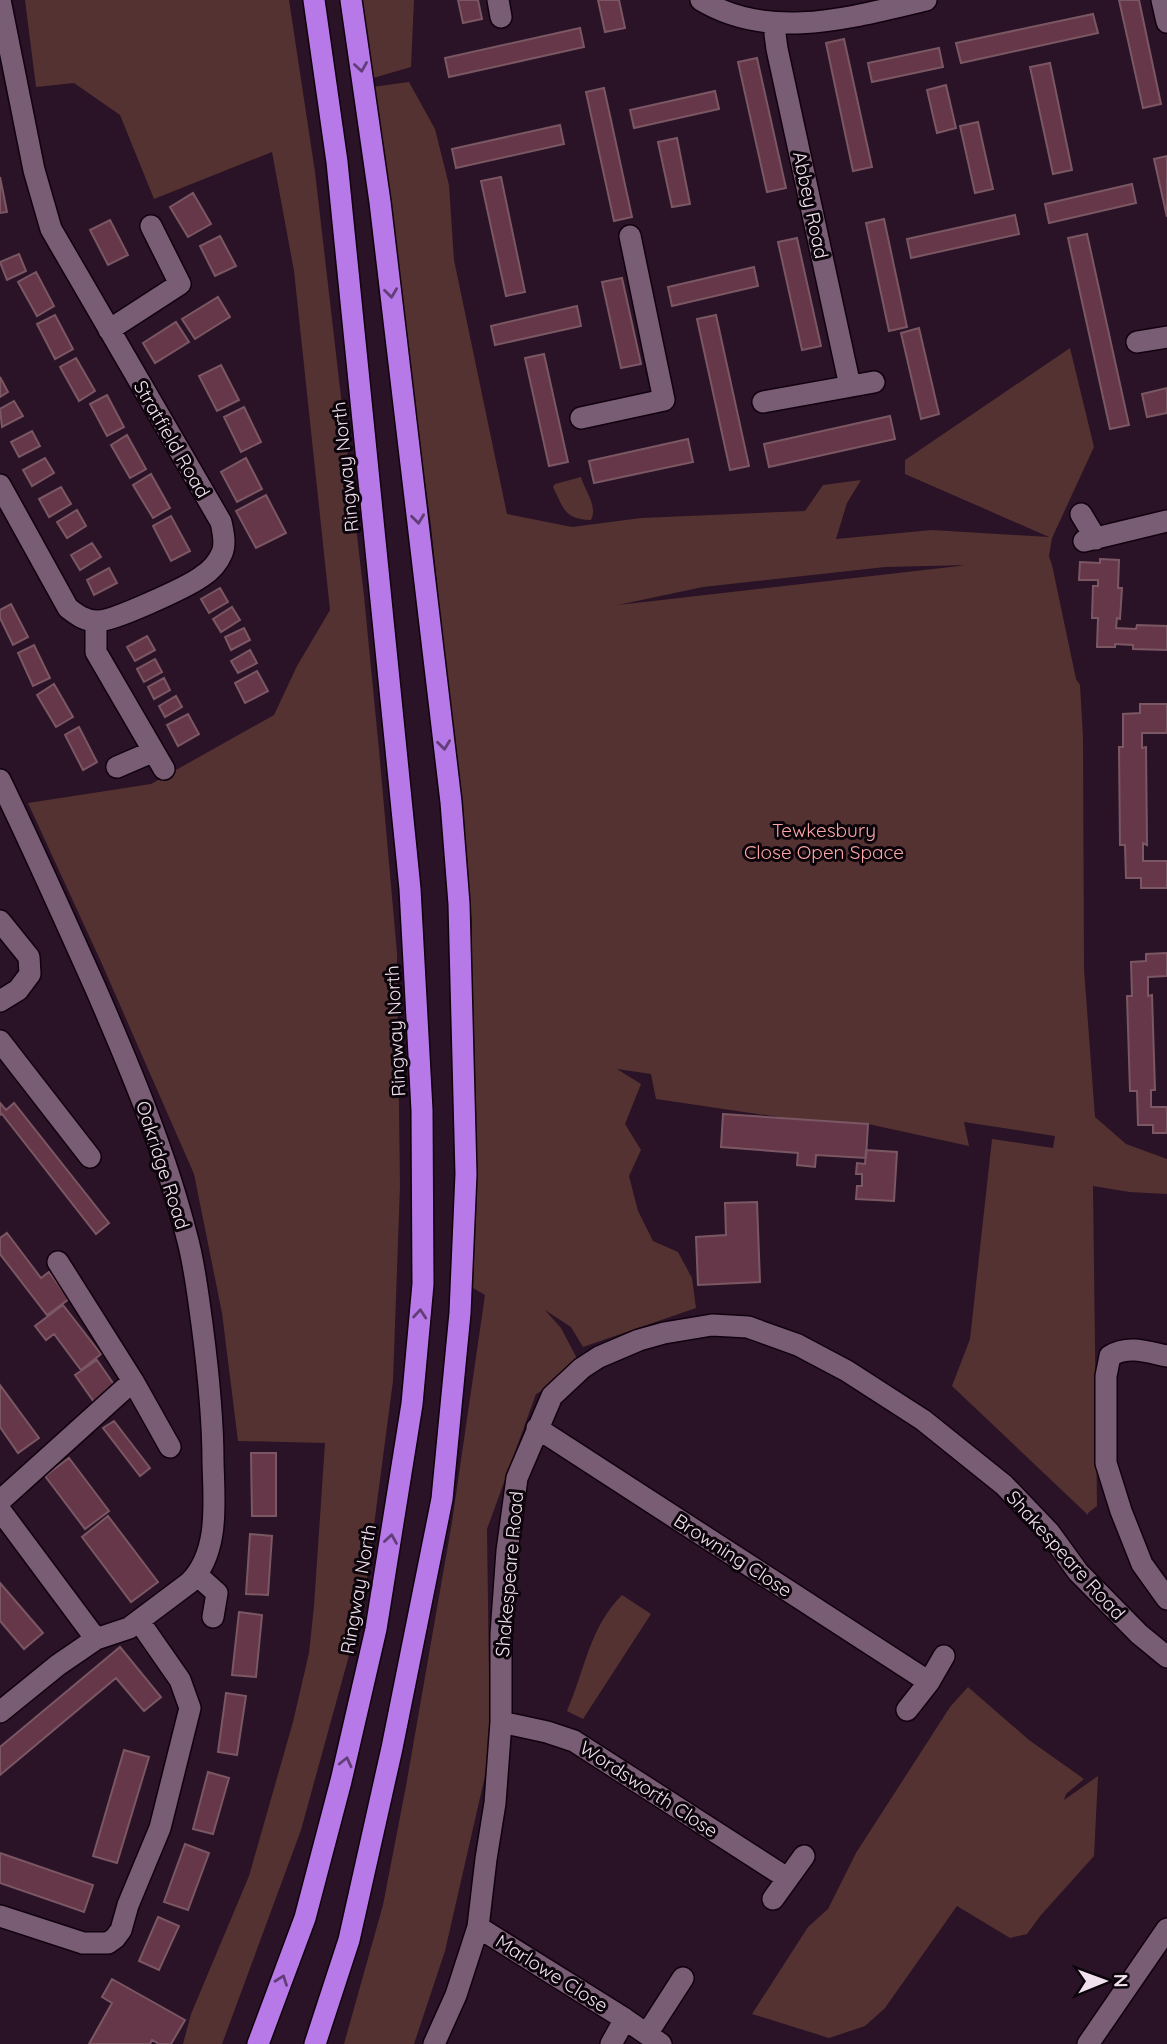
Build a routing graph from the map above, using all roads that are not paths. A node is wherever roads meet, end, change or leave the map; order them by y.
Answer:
1 (1, 0) edge
2 (314, 0) edge
3 (351, 0) edge
4 (701, 0) edge
5 (926, 0) edge
6 (1162, 0) edge
7 (1167, 22) edge
8 (777, 23) junction
9 (151, 226) dead end
10 (630, 236) dead end
11 (109, 330) junction
12 (1167, 337) edge
13 (1138, 342) dead end
14 (874, 382) dead end
15 (850, 386) junction
16 (763, 402) dead end
17 (581, 418) dead end
18 (0, 485) edge
19 (1081, 513) dead end
20 (1167, 521) edge
21 (96, 621) junction
22 (117, 767) dead end
23 (0, 780) edge
24 (0, 920) edge
25 (0, 1001) edge
26 (0, 1041) edge
27 (90, 1157) dead end
28 (58, 1262) dead end
29 (1167, 1356) edge
30 (133, 1381) junction
31 (537, 1428) junction
32 (170, 1447) dead end
33 (0, 1501) edge
34 (0, 1510) edge
35 (197, 1575) junction
36 (1167, 1600) edge
37 (213, 1617) dead end
38 (139, 1621) junction
39 (96, 1639) junction
40 (944, 1656) dead end
41 (1167, 1657) edge
42 (929, 1682) junction
43 (907, 1710) dead end
44 (0, 1712) edge
45 (501, 1722) junction
46 (804, 1856) dead end
47 (787, 1878) junction
48 (773, 1899) dead end
49 (0, 1916) edge
50 (478, 1927) junction
51 (1167, 1928) edge
52 (682, 1978) dead end
53 (625, 2019) junction
54 (654, 2039) edge
55 (258, 2044) edge
56 (315, 2044) edge
57 (434, 2044) edge
58 (611, 2044) edge
59 (1088, 2044) edge

1 - 11 street, Stratfield Road
55 -> 2 highway, Ringway North
3 -> 56 highway
4 - 8 street
5 - 8 street
6 - 7 street
8 - 15 street, Abbey Road
9 - 11 street
10 - 17 street
11 - 21 street, Stratfield Road
12 - 13 street
14 - 15 street
15 - 16 street
18 - 21 street
19 - 20 street
21 - 22 street
23 - 35 street, Oakridge Road
24 - 25 street
26 - 27 street
28 - 30 street
29 - 36 street
30 - 32 street
30 - 33 street
31 - 41 street, Shakespeare Road
31 - 42 street, Browning Close
31 - 45 street, Shakespeare Road
34 - 39 street
35 - 37 street
35 - 38 street, Oakridge Road
38 - 39 street, Oakridge Road
38 - 49 street
39 - 44 street, Oakridge Road
40 - 42 street
42 - 43 street
45 - 47 street, Wordsworth Close
45 - 50 street, Shakespeare Road
46 - 47 street
47 - 48 street
50 - 53 street, Marlowe Close
50 - 57 street, Shakespeare Road
51 - 59 street
52 - 54 street, Marlowe Close
53 - 54 street, Marlowe Close
53 - 58 street, Marlowe Close

